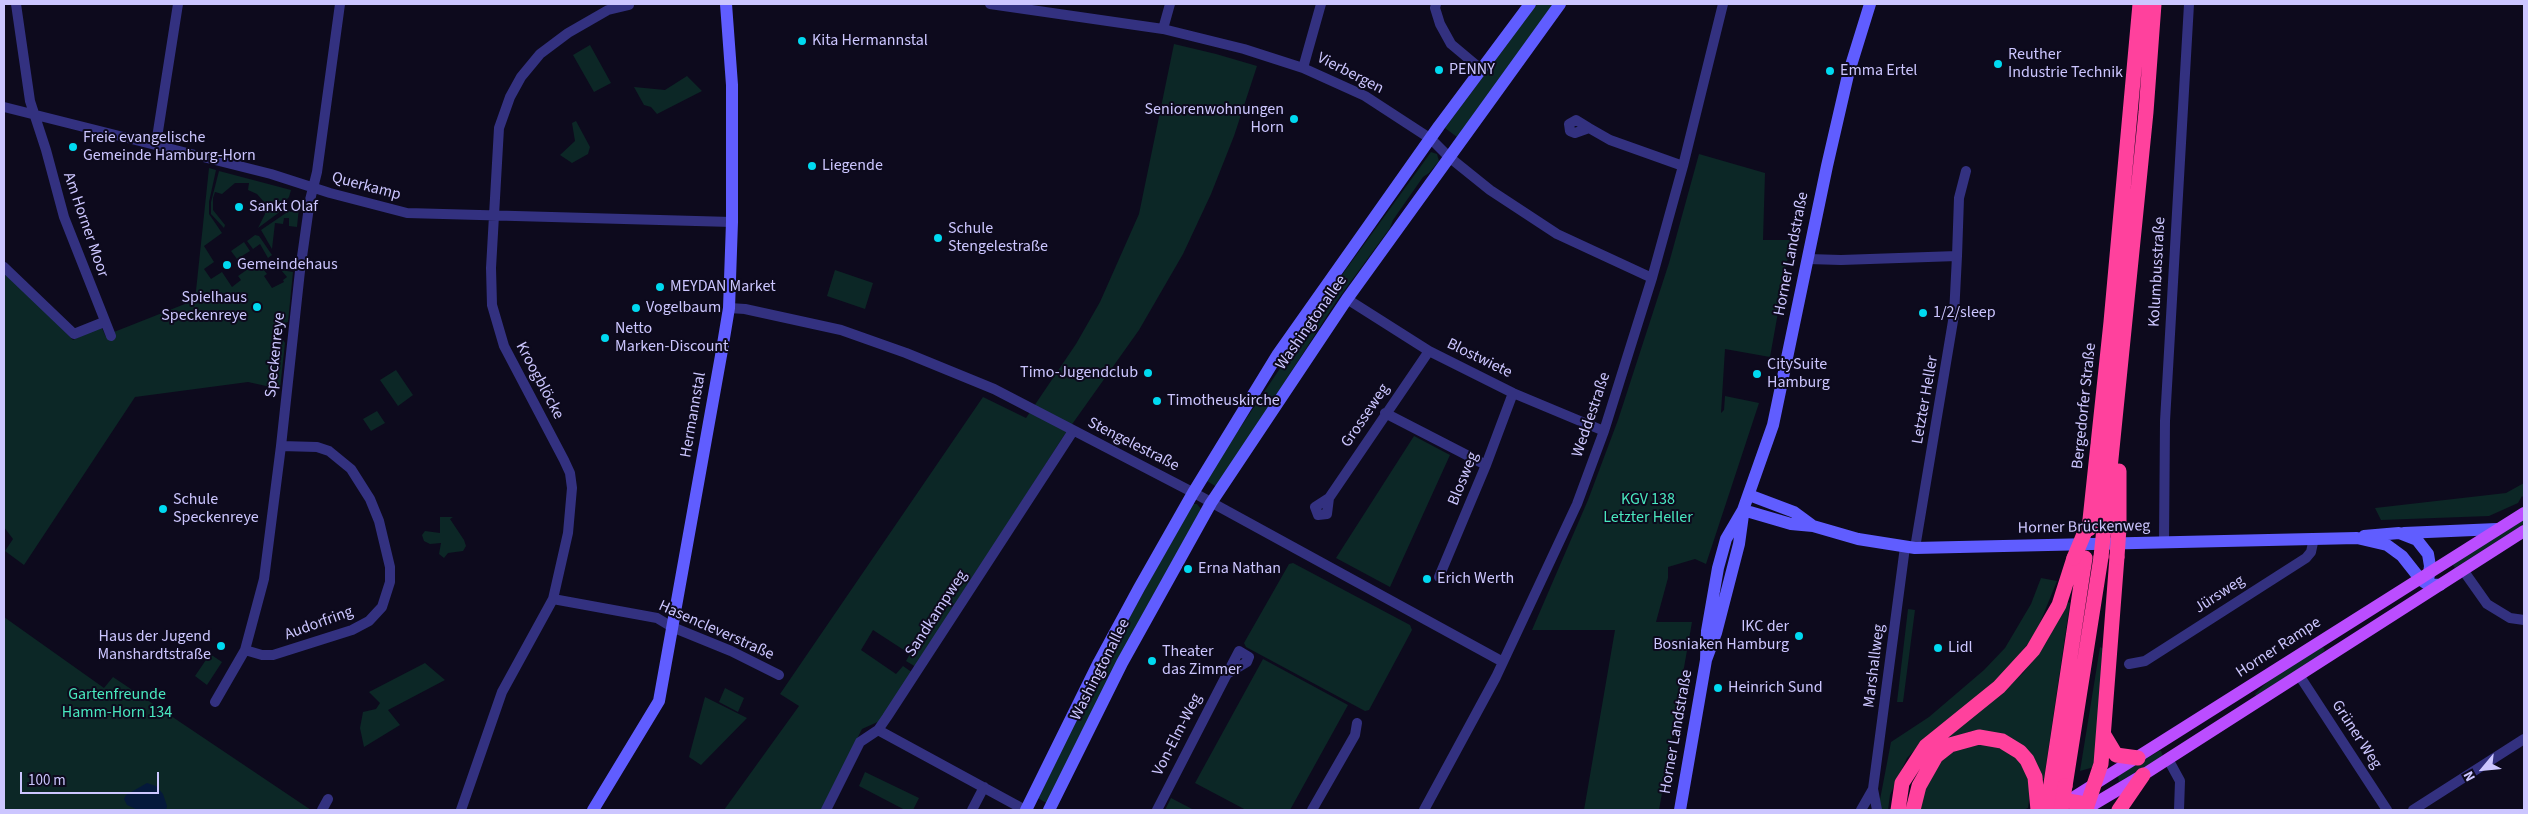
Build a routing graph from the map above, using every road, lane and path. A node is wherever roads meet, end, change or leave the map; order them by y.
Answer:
1 (16, 4) edge
2 (178, 4) edge
3 (340, 4) edge
4 (726, 4) edge
5 (990, 4) edge
6 (1170, 4) edge
7 (1321, 4) edge
8 (1436, 4) edge
9 (1530, 4) edge
10 (1560, 4) edge
11 (1723, 4) edge
12 (1870, 4) edge
13 (2140, 4) edge
14 (2154, 4) edge
15 (2189, 4) edge
16 (629, 5) edge
17 (1163, 29) junction
18 (1303, 68) junction
19 (1482, 70) junction
20 (4, 107) edge
21 (34, 115) junction
22 (1589, 128) dead end
23 (1431, 139) junction
24 (156, 144) junction
25 (1449, 157) junction
26 (1683, 166) junction
27 (1966, 171) dead end
28 (313, 188) junction
29 (493, 216) junction
30 (732, 222) junction
31 (1957, 256) junction
32 (1808, 259) junction
33 (4, 267) edge
34 (1652, 278) junction
35 (1347, 299) junction
36 (729, 308) junction
37 (104, 322) junction
38 (111, 336) dead end
39 (1429, 351) junction
40 (1513, 393) junction
41 (1385, 412) junction
42 (1073, 431) junction
43 (1604, 431) junction
44 (281, 446) junction
45 (1486, 465) junction
46 (1193, 493) junction
47 (1749, 495) junction
48 (1329, 498) dead end
49 (1211, 503) junction
50 (1743, 510) junction
51 (2524, 513) edge
52 (1813, 526) junction
53 (2112, 528) junction
54 (2496, 529) junction
55 (2524, 531) edge
56 (2398, 533) junction
57 (2314, 538) junction
58 (2357, 538) junction
59 (2164, 542) junction
60 (1910, 547) junction
61 (2079, 558) junction
62 (2430, 570) junction
63 (2463, 570) junction
64 (1439, 577) dead end
65 (2428, 582) junction
66 (553, 599) junction
67 (2524, 620) edge
68 (672, 627) junction
69 (244, 650) junction
70 (1503, 662) junction
71 (2129, 664) dead end
72 (1227, 674) dead end
73 (779, 675) dead end
74 (2299, 675) junction
75 (215, 702) dead end
76 (1357, 723) dead end
77 (878, 730) junction
78 (2103, 735) junction
79 (2524, 739) edge
80 (2165, 740) junction
81 (2138, 758) junction
82 (2168, 759) junction
83 (2143, 775) junction
84 (2096, 784) junction
85 (984, 787) junction
86 (1874, 789) junction
87 (328, 799) dead end
88 (2065, 799) edge
89 (2045, 806) edge
90 (322, 810) edge
91 (461, 810) edge
92 (593, 810) edge
93 (826, 810) edge
94 (972, 810) edge
95 (1026, 810) edge
96 (1049, 810) edge
97 (1157, 810) edge
98 (1312, 810) edge
99 (1424, 810) edge
100 (1680, 810) edge
101 (1862, 810) edge
102 (1876, 810) edge
103 (1898, 810) edge
104 (1913, 810) edge
105 (2085, 810) edge
106 (2119, 810) edge
107 (2179, 810) edge
108 (2387, 810) edge
109 (2413, 810) edge

1 - 21 street, Am Horner Moor
2 - 24 street
3 - 28 street, Speckenreye
4 - 30 street, Hermannstal
5 - 17 street, Vierbergen
6 - 17 street
7 - 18 street
8 - 19 street
9 - 19 street, Washingtonallee
10 - 25 street, Washingtonallee
11 - 26 street, Weddestraße
12 - 32 street, Horner Landstraße
13 - 61 highway, Bergedorfer Straße, bridge
14 - 53 highway
15 - 59 street, Kolumbusstraße
16 - 29 street, Kroogblöcke
17 - 18 street, Vierbergen
18 - 23 street, Vierbergen
19 - 23 street, Washingtonallee
20 - 21 street, Querkamp
21 - 24 street, Querkamp
21 - 37 street, Am Horner Moor
22 - 26 street
23 - 25 street, Vierbergen
23 - 46 street, Washingtonallee
24 - 28 street, Querkamp
25 - 34 street, Vierbergen
25 - 35 street, Washingtonallee
26 - 34 street, Weddestraße
27 - 31 street, Letzter Heller
28 - 29 street, Querkamp
28 - 44 street, Speckenreye
29 - 30 street, Querkamp
29 - 66 street, Kroogblöcke
30 - 36 street, Hermannstal
31 - 32 street
31 - 60 street, Letzter Heller
32 - 47 street, Horner Landstraße
33 - 37 street
34 - 43 street, Weddestraße
35 - 39 street, Blostwiete
35 - 49 street, Washingtonallee
36 - 42 street, Stengelestraße
36 - 68 street, Hermannstal
37 - 38 street, Am Horner Moor
39 - 40 street, Blostwiete
39 - 41 street, Grosseweg
40 - 43 street, Blostwiete
40 - 45 street, Blosweg
41 - 45 street
41 - 48 street, Grosseweg
42 - 46 street, Stengelestraße
42 - 77 street, Sandkampweg
43 - 70 street, Weddestraße
44 - 69 street, Speckenreye
44 - 69 street, Audorfring
45 - 64 street, Blosweg
46 - 49 street, Stengelestraße
46 - 95 street, Washingtonallee
47 - 50 street, Horner Landstraße
47 - 52 street, Horner Brückenweg
49 - 70 street, Stengelestraße
49 - 96 street, Washingtonallee
50 - 52 street, Horner Brückenweg
50 - 100 street, Horner Landstraße
51 - 54 main road, Horner Rampe
52 - 60 street, Horner Brückenweg
53 - 78 highway, bridge
53 - 88 highway, bridge
54 - 56 street, Horner Brückenweg
54 - 62 main road, Horner Rampe
55 - 63 main road, Horner Rampe
56 - 58 street, Horner Brückenweg
56 - 62 street, Horner Brückenweg
57 - 58 street, Horner Brückenweg
57 - 59 street, Horner Brückenweg
57 - 71 street, Jürsweg
58 - 65 street, Horner Brückenweg
59 - 60 street, Horner Brückenweg
60 - 86 street, Marshallweg
61 - 89 highway
61 - 103 highway
62 - 65 main road, Horner Rampe
63 - 65 main road, Horner Rampe
63 - 67 street
65 - 74 main road, Horner Rampe
65 - 80 main road, Horner Rampe
66 - 68 street, Hasencleverstraße
66 - 91 street, Kroogblöcke
68 - 73 street, Hasencleverstraße
68 - 92 street, Hermannstal
69 - 75 street, Speckenreye
70 - 99 street, Weddestraße
72 - 97 street, Von-Elm-Weg
74 - 82 main road, Horner Rampe
74 - 108 street, Grüner Weg
76 - 98 street
77 - 85 street
77 - 93 street, Sandkampweg
78 - 81 highway
78 - 84 highway
79 - 109 street
80 - 81 main road, Horner Rampe
80 - 82 main road
81 - 84 main road, Horner Rampe
82 - 83 main road, Horner Rampe
82 - 107 street
83 - 105 main road, Horner Rampe
83 - 106 highway
84 - 88 main road, Horner Rampe
84 - 105 highway
85 - 94 street
85 - 95 street
86 - 101 street, Marshallweg
86 - 102 street, Marshallweg
87 - 90 street
88 - 89 main road, Horner Rampe
88 - 105 highway
89 - 104 highway

